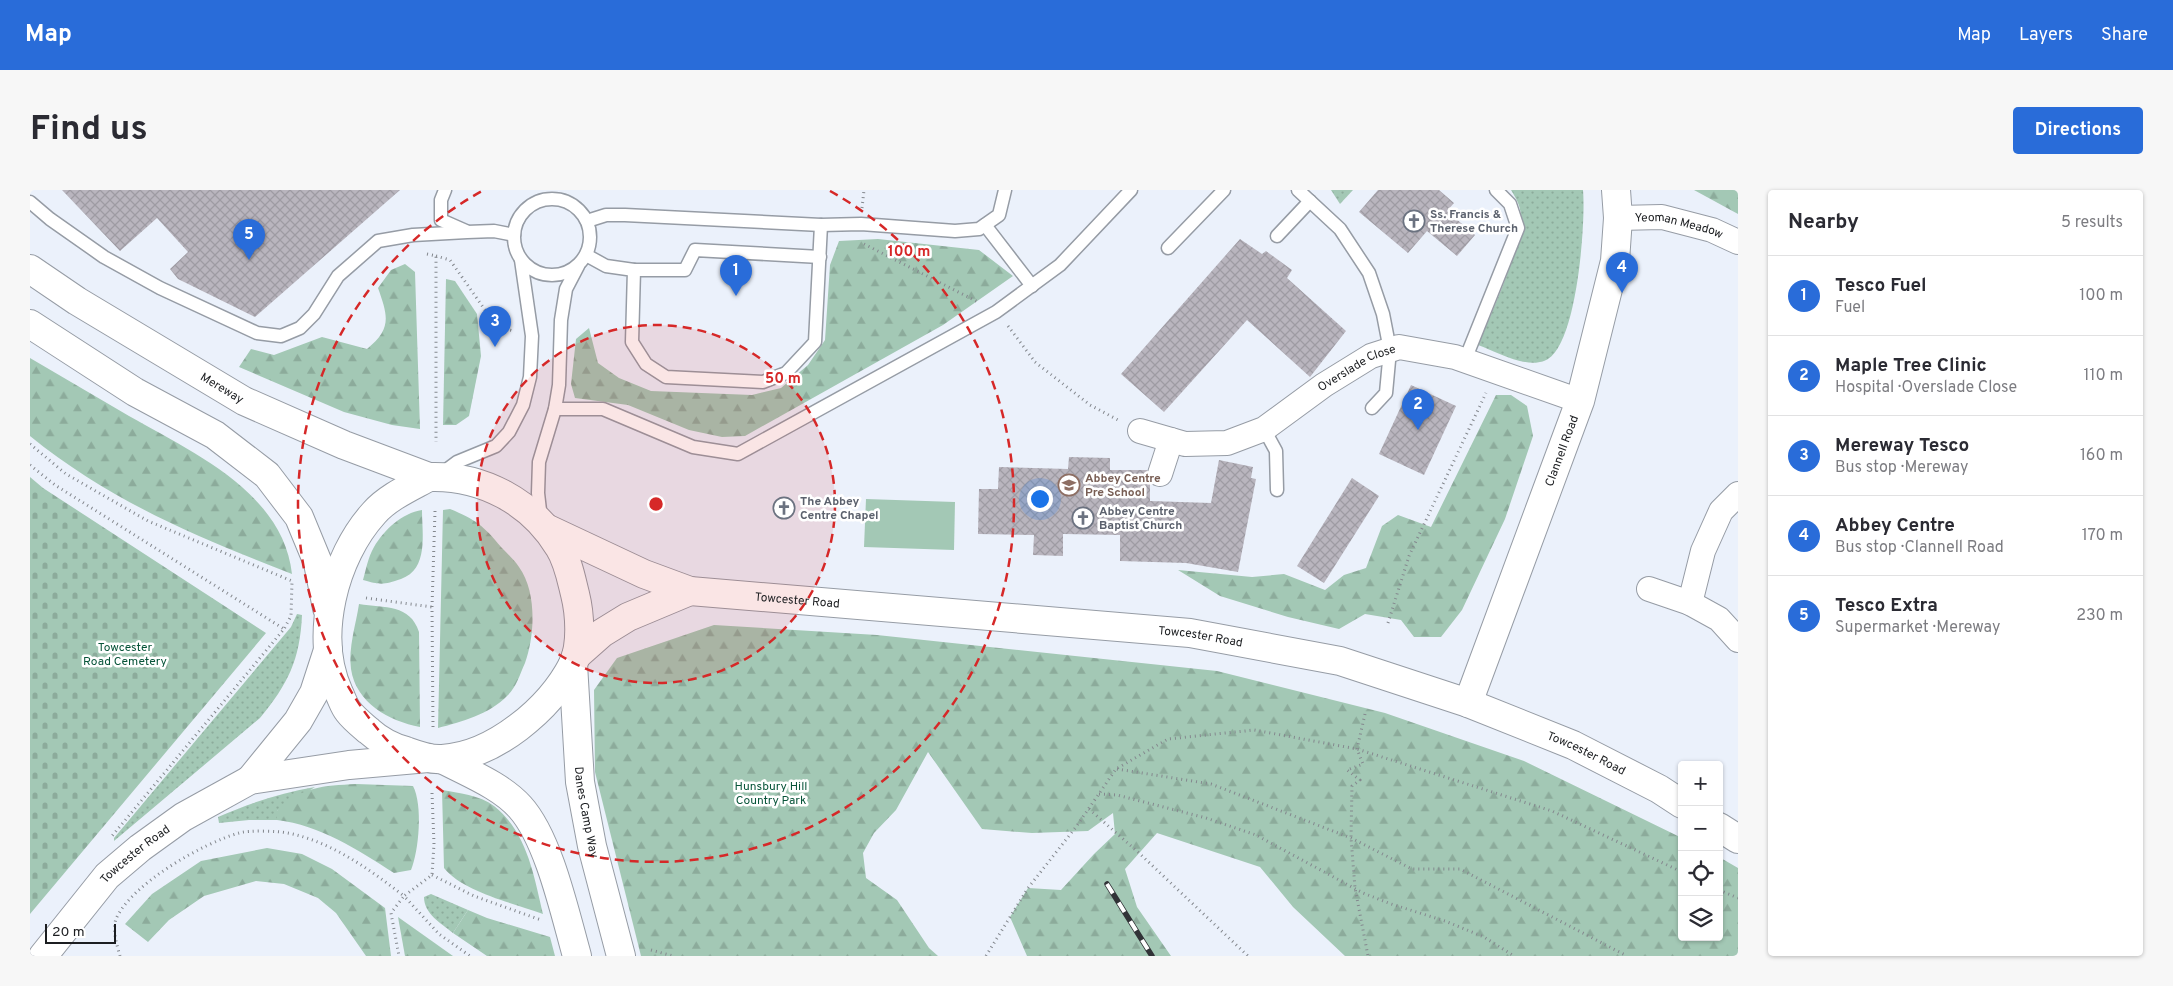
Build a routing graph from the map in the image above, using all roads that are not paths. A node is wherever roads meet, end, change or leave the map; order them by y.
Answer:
1 (445, 190) edge
2 (1005, 190) edge
3 (1131, 190) edge
4 (1224, 190) edge
5 (1298, 190) edge
6 (1496, 190) edge
7 (1616, 190) edge
8 (1310, 201) junction
9 (30, 202) edge
10 (1618, 218) junction
11 (587, 221) junction
12 (821, 225) junction
13 (985, 225) junction
14 (467, 232) junction
15 (514, 235) junction
16 (1277, 236) dead end
17 (1738, 242) edge
18 (1168, 248) dead end
19 (586, 255) junction
20 (820, 258) junction
21 (521, 260) junction
22 (578, 266) junction
23 (30, 269) edge
24 (634, 270) junction
25 (1032, 286) junction
26 (30, 324) edge
27 (1390, 350) junction
28 (1465, 360) junction
29 (1580, 402) junction
30 (1372, 408) dead end
31 (555, 409) junction
32 (1264, 429) junction
33 (1140, 431) road end
34 (1171, 440) junction
35 (1160, 474) dead end
36 (433, 477) junction
37 (1277, 490) dead end
38 (1738, 494) edge
39 (544, 526) junction
40 (1649, 589) dead end
41 (690, 591) junction
42 (1690, 603) junction
43 (329, 617) junction
44 (1738, 640) edge
45 (328, 650) junction
46 (574, 660) junction
47 (1468, 703) junction
48 (435, 759) junction
49 (250, 780) junction
50 (1678, 801) edge
51 (1723, 830) edge
52 (1738, 839) edge
53 (43, 956) edge
54 (577, 956) edge
55 (621, 956) edge

1 - 14 lane
2 - 13 lane
3 - 25 lane
4 - 18 lane
5 - 8 lane
6 - 28 lane
7 - 10 main road, Clannell Road
8 - 16 lane
8 - 27 lane
9 - 14 lane
10 - 17 street, Yeoman Meadow
10 - 29 main road, Clannell Road
11 - 12 lane
11 - 15 lane
11 - 19 lane
12 - 13 lane
12 - 20 lane
13 - 25 lane
14 - 15 lane
15 - 21 lane
19 - 22 lane
19 - 24 lane
20 - 24 lane
20 - 24 lane
21 - 22 lane
21 - 36 lane
22 - 31 lane
23 - 36 main road, Mereway
25 - 31 lane
26 - 43 main road
27 - 28 street, Overslade Close
27 - 30 lane
27 - 32 street, Overslade Close
28 - 29 street, Overslade Close
29 - 47 main road, Clannell Road
31 - 39 lane
32 - 34 street, Overslade Close
32 - 37 lane
33 - 34 street, Overslade Close
34 - 35 street
36 - 39 main road, Mereway
36 - 43 main road
38 - 42 street
39 - 41 main road, Towcester Road
39 - 46 main road, Danes Camp Way
40 - 42 street
41 - 46 main road, Towcester Road
41 - 47 main road, Towcester Road
42 - 44 street
43 - 45 main road
45 - 48 main road
45 - 49 main road, Towcester Road
46 - 48 main road, Towcester Road
46 - 55 main road, Danes Camp Way
47 - 50 main road, Towcester Road
48 - 49 main road, Towcester Road
48 - 54 main road
49 - 53 main road, Towcester Road
51 - 52 main road

